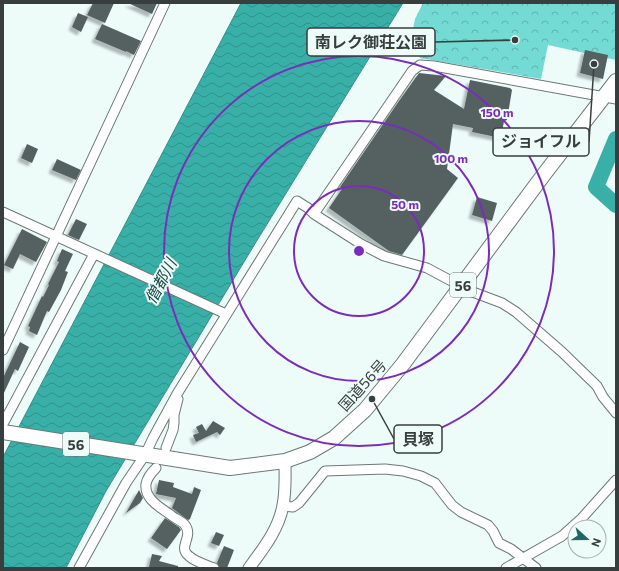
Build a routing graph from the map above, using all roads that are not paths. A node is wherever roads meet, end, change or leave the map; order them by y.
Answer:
1 (165, 3) edge
2 (616, 81) edge
3 (610, 98) edge
4 (3, 212) edge
5 (314, 214) junction
6 (57, 236) junction
7 (97, 255) junction
8 (461, 287) junction
9 (224, 313) junction
10 (3, 350) edge
11 (177, 394) junction
12 (616, 413) edge
13 (6, 430) edge
14 (166, 448) dead end
15 (143, 455) junction
16 (285, 462) junction
17 (156, 468) dead end
18 (616, 480) edge
19 (283, 506) junction
20 (523, 558) junction
21 (79, 568) edge
22 (214, 568) edge
23 (249, 568) edge
24 (506, 568) edge
25 (536, 568) edge

1 - 6 street
2 - 3 highway, 国道56号 / 56
3 - 5 street
3 - 8 highway, 国道56号 / 56
4 - 6 street
5 - 8 street
5 - 9 street
6 - 7 street
6 - 10 street
7 - 9 street
7 - 13 street
8 - 12 street
8 - 16 highway, 国道56号 / 56
9 - 11 street
11 - 14 street
11 - 15 street
13 - 15 highway, 国道56号 / 56
15 - 16 highway, 国道56号 / 56
15 - 21 street
16 - 19 street
17 - 22 street
18 - 20 street
19 - 20 street
19 - 23 street
20 - 24 street
20 - 25 street

